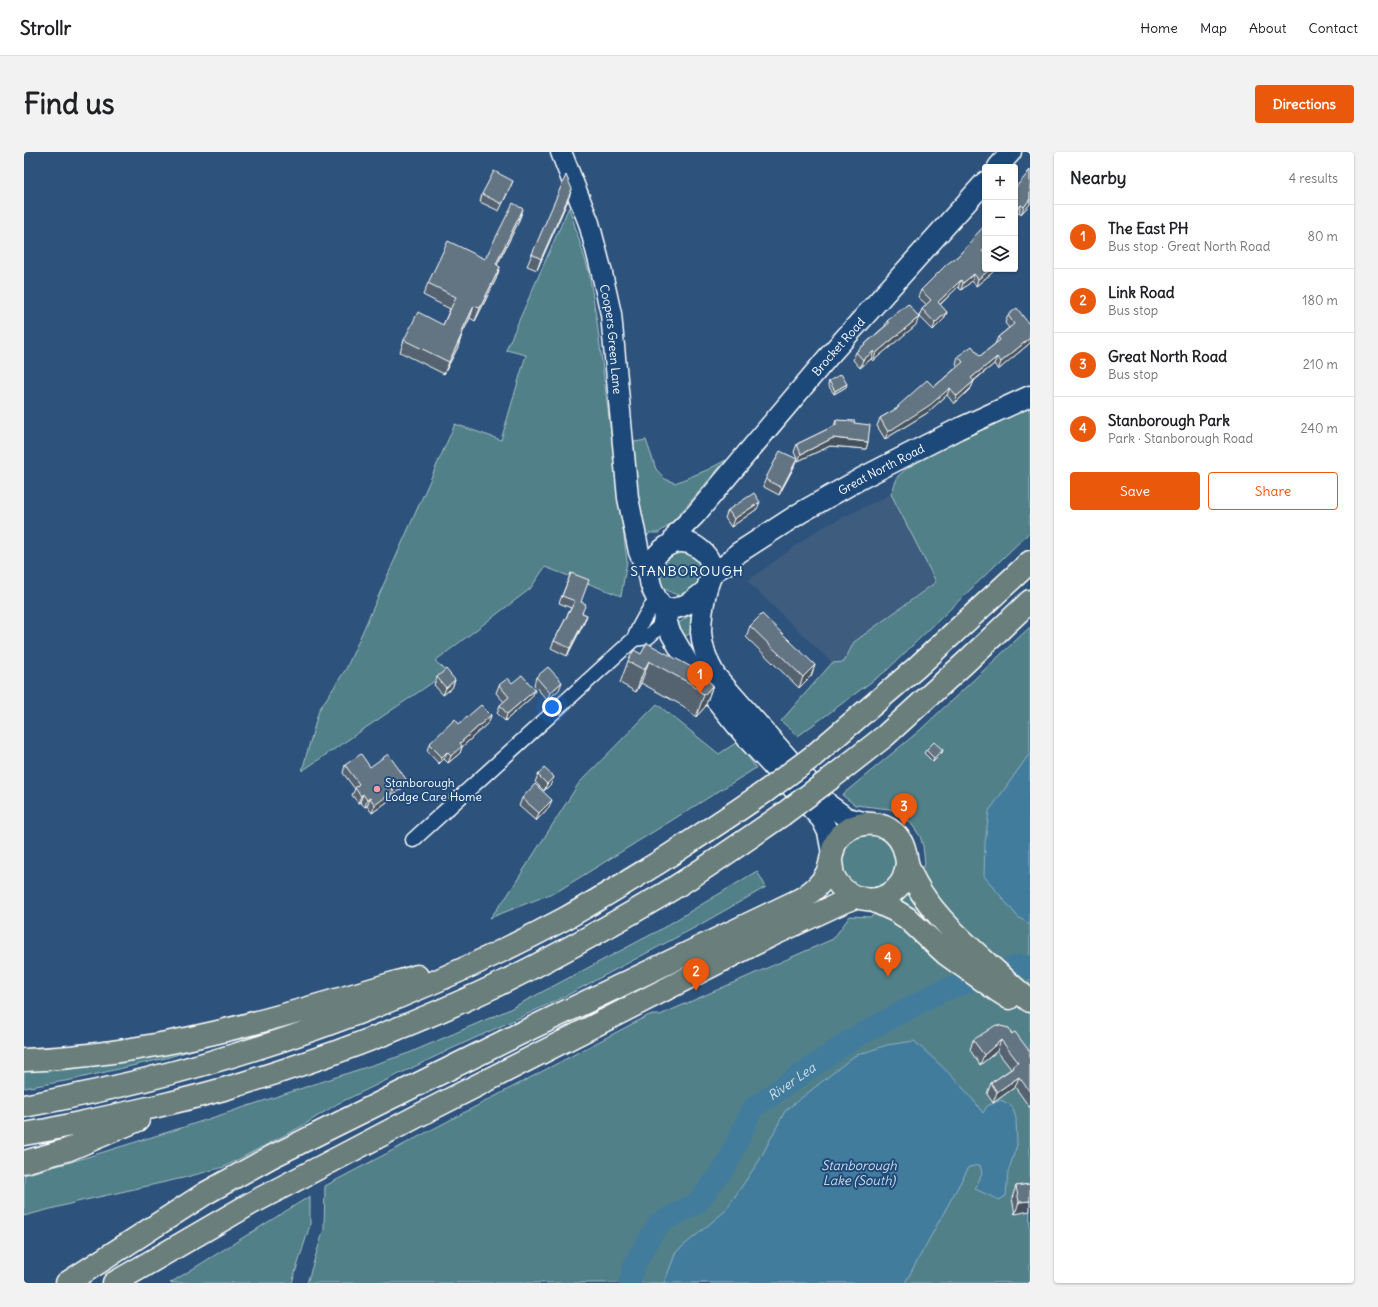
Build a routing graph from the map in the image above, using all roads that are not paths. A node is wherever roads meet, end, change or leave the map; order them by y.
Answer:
1 (561, 152) edge
2 (1011, 152) edge
3 (1001, 164) edge
4 (982, 185) edge
5 (1030, 396) edge
6 (695, 515) junction
7 (635, 533) junction
8 (667, 546) junction
9 (700, 550) junction
10 (738, 553) junction
11 (1030, 562) edge
12 (649, 575) junction
13 (709, 582) junction
14 (1030, 601) edge
15 (662, 606) junction
16 (867, 823) junction
17 (413, 840) dead end
18 (831, 858) junction
19 (907, 862) junction
20 (864, 899) junction
21 (498, 952) junction
22 (1005, 988) junction
23 (1030, 1001) edge
24 (1030, 1008) edge
25 (24, 1060) edge
26 (187, 1098) junction
27 (24, 1106) edge
28 (24, 1134) edge
29 (24, 1162) edge
30 (67, 1283) edge
31 (114, 1283) edge

1 - 7 main road, Coopers Green Lane
2 - 3 main road
4 - 6 main road, Brocket Road
5 - 10 main road, Great North Road
6 - 8 main road, Brocket Road
6 - 9 main road
7 - 8 main road
7 - 12 main road, Coopers Green Lane
8 - 9 main road
8 - 12 main road
9 - 10 main road
9 - 13 main road
10 - 13 main road, Great North Road
11 - 21 main road, bridge
12 - 15 main road
13 - 15 main road
13 - 16 main road
14 - 26 main road, bridge
15 - 17 street
15 - 18 main road
16 - 18 main road
16 - 19 main road
18 - 20 main road
18 - 30 main road
19 - 20 main road
19 - 22 main road
20 - 22 main road
20 - 31 main road
21 - 25 main road
21 - 27 main road
22 - 23 main road
22 - 24 main road
26 - 28 main road
26 - 29 main road

